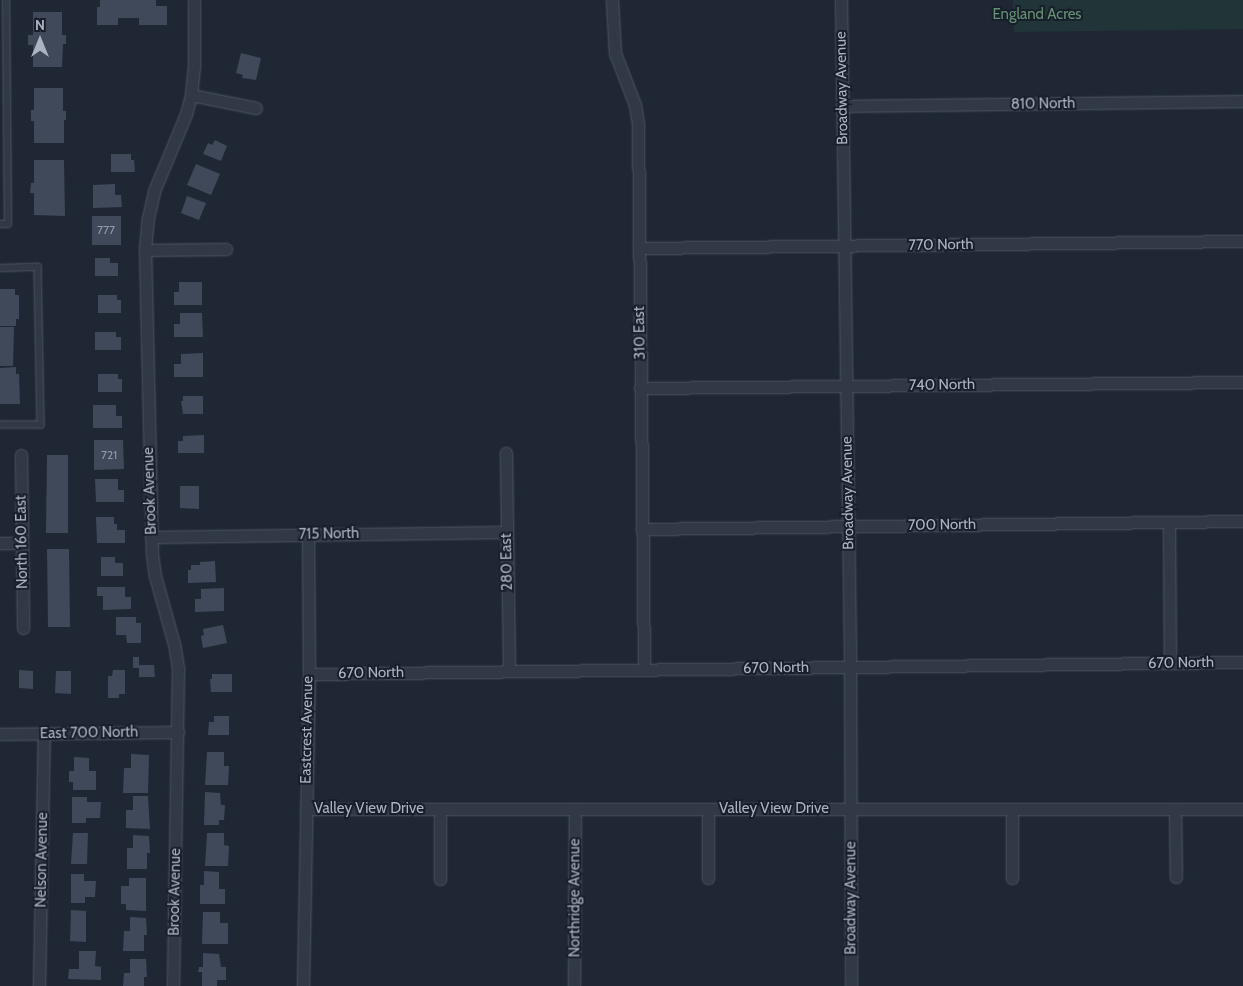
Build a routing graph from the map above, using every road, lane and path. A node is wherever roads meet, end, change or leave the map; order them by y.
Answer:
1 (6, 0) edge
2 (194, 0) edge
3 (612, 0) edge
4 (841, 0) edge
5 (191, 95) junction
6 (1243, 101) edge
7 (842, 106) junction
8 (256, 108) dead end
9 (0, 224) edge
10 (1243, 241) edge
11 (844, 246) junction
12 (639, 248) junction
13 (226, 249) dead end
14 (145, 250) junction
15 (0, 268) edge
16 (1243, 382) edge
17 (846, 386) junction
18 (640, 388) junction
19 (0, 425) edge
20 (506, 453) dead end
21 (21, 455) dead end
22 (1243, 521) edge
23 (1169, 522) junction
24 (848, 526) junction
25 (642, 529) junction
26 (507, 532) junction
27 (308, 534) junction
28 (151, 537) junction
29 (0, 543) edge
30 (22, 543) junction
31 (23, 628) dead end
32 (1243, 662) edge
33 (1170, 663) junction
34 (850, 667) junction
35 (644, 670) junction
36 (509, 671) junction
37 (309, 674) junction
38 (178, 732) junction
39 (44, 733) junction
40 (0, 734) edge
41 (306, 809) junction
42 (440, 809) junction
43 (575, 809) junction
44 (708, 809) junction
45 (852, 809) junction
46 (1012, 809) junction
47 (1175, 809) junction
48 (1243, 809) edge
49 (1176, 877) dead end
50 (708, 878) dead end
51 (1012, 878) dead end
52 (440, 879) dead end
53 (39, 986) edge
54 (173, 986) edge
55 (303, 986) edge
56 (574, 986) edge
57 (851, 986) edge

1 - 9 lane
2 - 5 street, Brook Avenue
3 - 12 street, 310 East
4 - 7 street, Broadway Avenue
5 - 8 street
5 - 14 street, Brook Avenue
6 - 7 street, 810 North
7 - 11 street, Broadway Avenue
10 - 11 street, 770 North
11 - 12 street, 770 North
11 - 17 street, Broadway Avenue
12 - 18 street, 310 East
13 - 14 street
14 - 28 street, Brook Avenue
15 - 19 lane
16 - 17 street, 740 North
17 - 18 street, 740 North
17 - 24 street, Broadway Avenue
18 - 25 street, 310 East
20 - 26 street, 280 East
21 - 30 street, North 160 East
22 - 23 street, 700 North
23 - 24 street, 700 North
23 - 33 street
24 - 25 street, 700 North
24 - 34 street, Broadway Avenue
25 - 35 street, 310 East
26 - 27 street, 715 North
26 - 36 street, 280 East
27 - 28 street, 715 North
27 - 37 street, Eastcrest Avenue
28 - 38 street, Brook Avenue
29 - 30 street
30 - 31 street, North 160 East
32 - 33 street, 670 North
33 - 34 street, 670 North
34 - 35 street, 670 North
34 - 45 street, Broadway Avenue
35 - 36 street, 670 North
36 - 37 street, 670 North
37 - 41 street, Eastcrest Avenue
38 - 39 street, East 700 North
38 - 54 street, Brook Avenue
39 - 40 street, East 700 North
39 - 53 street, Nelson Avenue
41 - 42 street, Valley View Drive
41 - 55 street, Eastcrest Avenue
42 - 43 street, Valley View Drive
42 - 52 street
43 - 44 street, Valley View Drive
43 - 56 street, Northridge Avenue
44 - 45 street, Valley View Drive
44 - 50 street
45 - 46 street, Valley View Drive
45 - 57 street, Broadway Avenue
46 - 47 street, Valley View Drive
46 - 51 street
47 - 48 street, Valley View Drive
47 - 49 street

